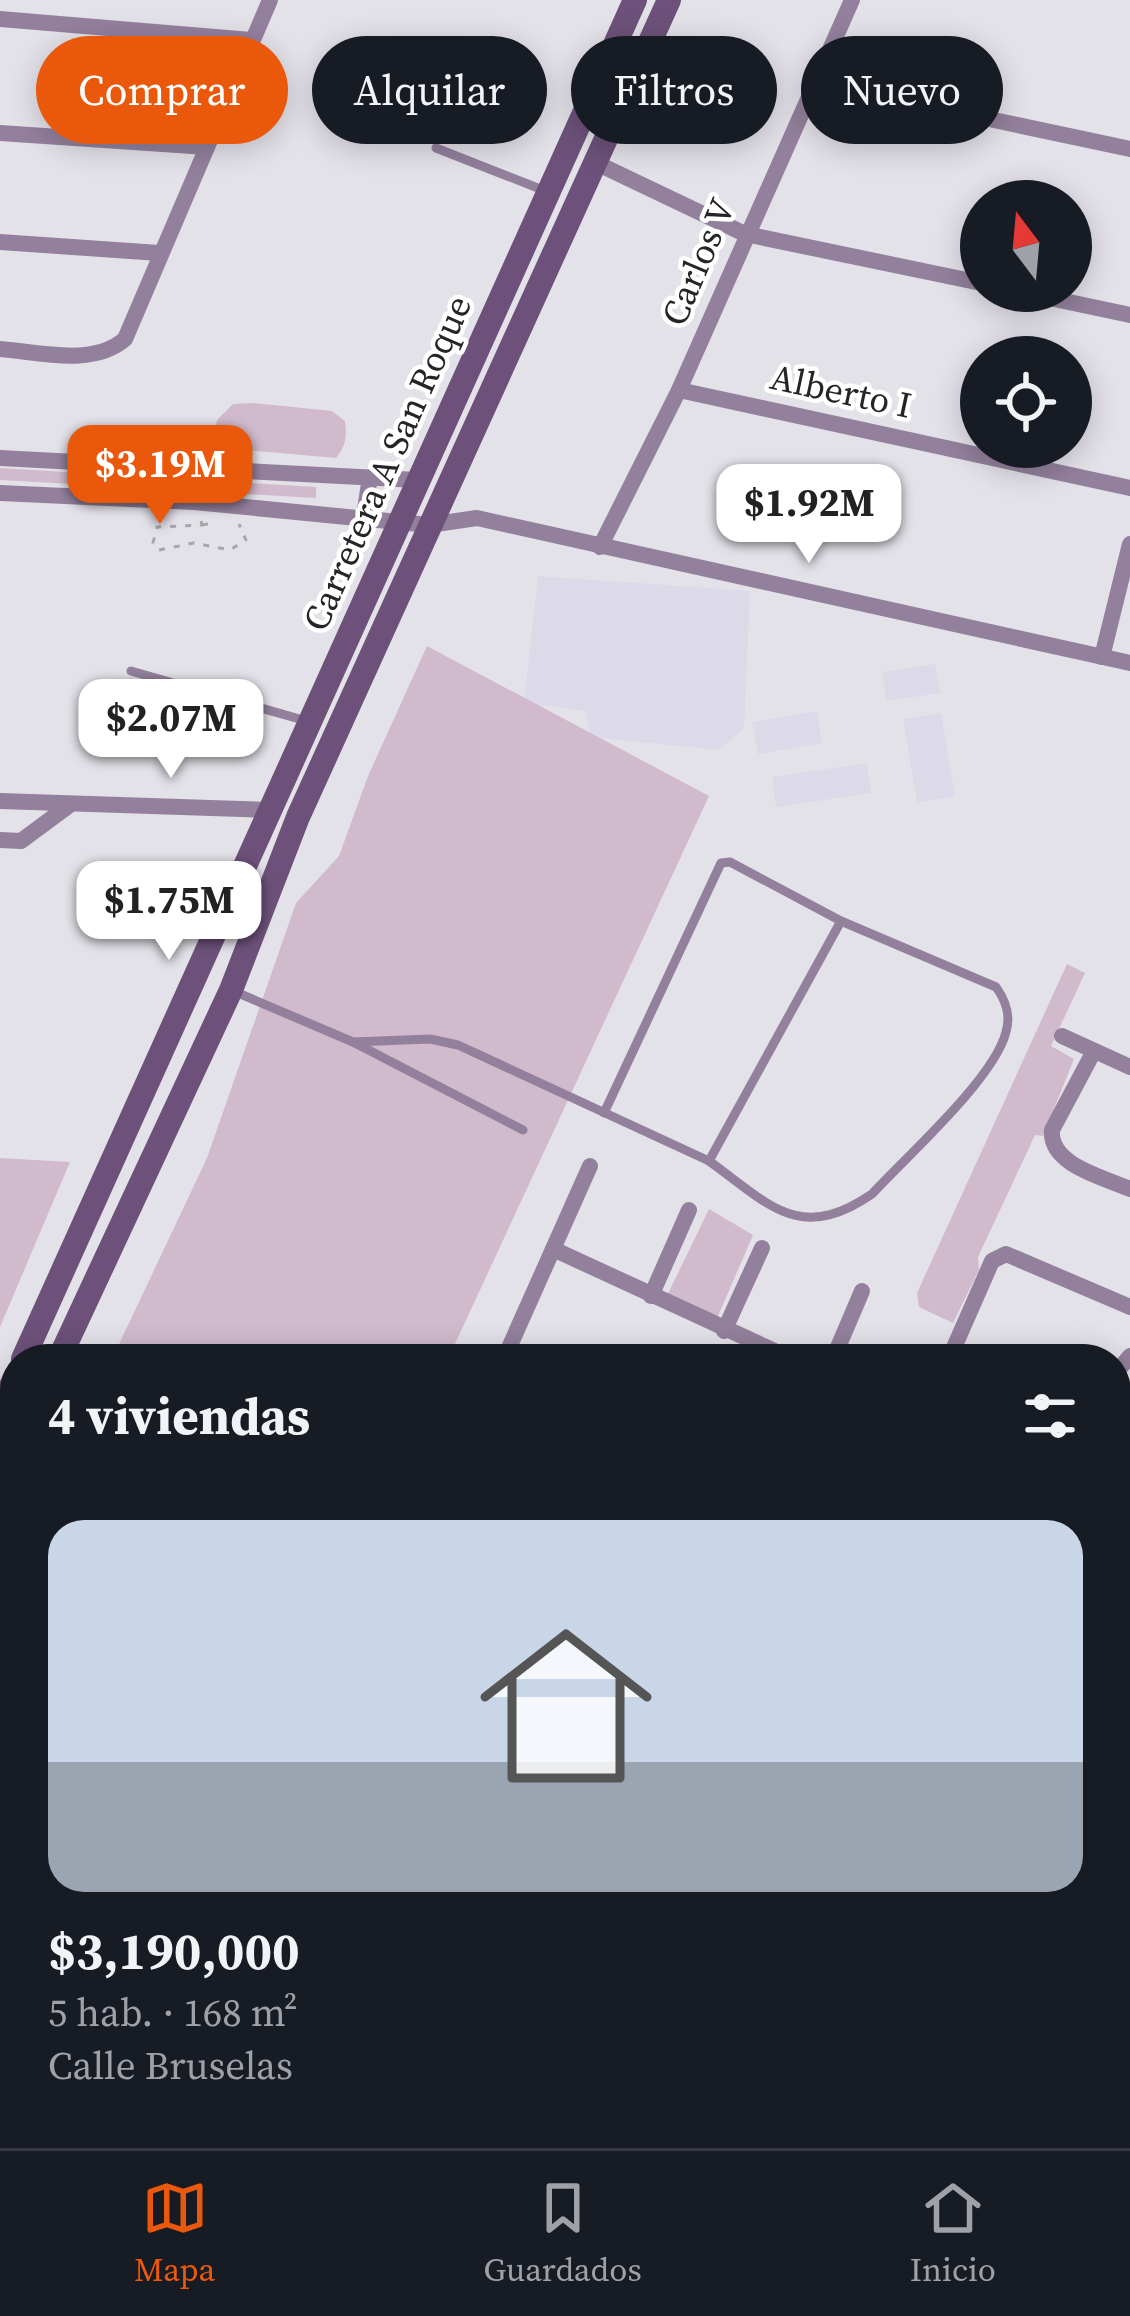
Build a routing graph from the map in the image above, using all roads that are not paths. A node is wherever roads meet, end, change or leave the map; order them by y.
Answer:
1 (270, 0) edge
2 (634, 0) edge
3 (669, 0) edge
4 (852, 0) edge
5 (0, 19) edge
6 (203, 36) edge
7 (253, 36) edge
8 (836, 36) edge
9 (801, 112) edge
10 (1003, 122) edge
11 (0, 133) edge
12 (208, 144) edge
13 (207, 147) junction
14 (436, 148) dead end
15 (1130, 149) edge
16 (593, 162) junction
17 (548, 192) junction
18 (745, 233) junction
19 (0, 242) edge
20 (159, 254) junction
21 (960, 279) edge
22 (1092, 307) edge
23 (1130, 315) edge
24 (0, 349) edge
25 (679, 390) junction
26 (0, 458) edge
27 (370, 477) junction
28 (417, 480) junction
29 (1130, 488) edge
30 (0, 494) edge
31 (364, 516) junction
32 (398, 520) junction
33 (430, 525) junction
34 (1130, 544) edge
35 (600, 547) junction
36 (1102, 657) junction
37 (1130, 663) edge
38 (131, 671) dead end
39 (311, 722) junction
40 (0, 801) edge
41 (71, 803) junction
42 (270, 810) junction
43 (0, 840) edge
44 (228, 906) junction
45 (841, 921) junction
46 (231, 990) junction
47 (1061, 1036) dead end
48 (353, 1042) junction
49 (165, 1045) junction
50 (1094, 1051) junction
51 (1130, 1067) edge
52 (604, 1113) junction
53 (523, 1130) dead end
54 (709, 1161) junction
55 (590, 1166) dead end
56 (1130, 1190) edge
57 (689, 1210) dead end
58 (762, 1248) dead end
59 (553, 1250) junction
60 (862, 1291) dead end
61 (651, 1295) junction
62 (1130, 1307) edge
63 (724, 1331) junction
64 (30, 1344) edge
65 (66, 1344) edge
66 (513, 1344) edge
67 (756, 1344) edge
68 (839, 1344) edge
69 (959, 1344) edge

1 - 7 street
2 - 17 main road, Carretera A San Roque
3 - 16 main road, Carretera A San Roque
4 - 8 street, Carlos V
5 - 6 street
9 - 18 street, Carlos V
10 - 15 street
11 - 13 street
12 - 13 street
13 - 20 street
14 - 17 lane
16 - 18 street
16 - 33 main road, Carretera A San Roque
17 - 28 main road, Carretera A San Roque
18 - 21 street
18 - 25 street, Carlos V
19 - 20 street
20 - 24 street
22 - 23 street
25 - 29 street, Alberto I
25 - 35 street, Carlos V
26 - 27 street
27 - 28 street
27 - 31 street
28 - 32 main road, Carretera A San Roque
30 - 31 street
31 - 32 street
32 - 33 street
32 - 39 main road, Carretera A San Roque
33 - 35 street
33 - 46 main road, Carretera A San Roque
34 - 36 street
35 - 36 street
36 - 37 street
38 - 39 lane
39 - 42 main road, Carretera A San Roque
40 - 41 street
41 - 42 street
41 - 43 street
42 - 44 main road, Carretera A San Roque
44 - 46 main road
44 - 49 main road, Carretera A San Roque
45 - 52 lane
45 - 54 lane
45 - 54 lane
46 - 48 lane
46 - 49 main road
46 - 65 main road, Carretera A San Roque
47 - 50 street
48 - 52 lane
48 - 53 lane
49 - 64 main road, Carretera A San Roque
50 - 51 street
50 - 56 street
52 - 54 lane
55 - 59 street
57 - 61 street
58 - 63 street
59 - 61 street
59 - 66 street
60 - 68 street
61 - 63 street
62 - 69 street
63 - 67 street

